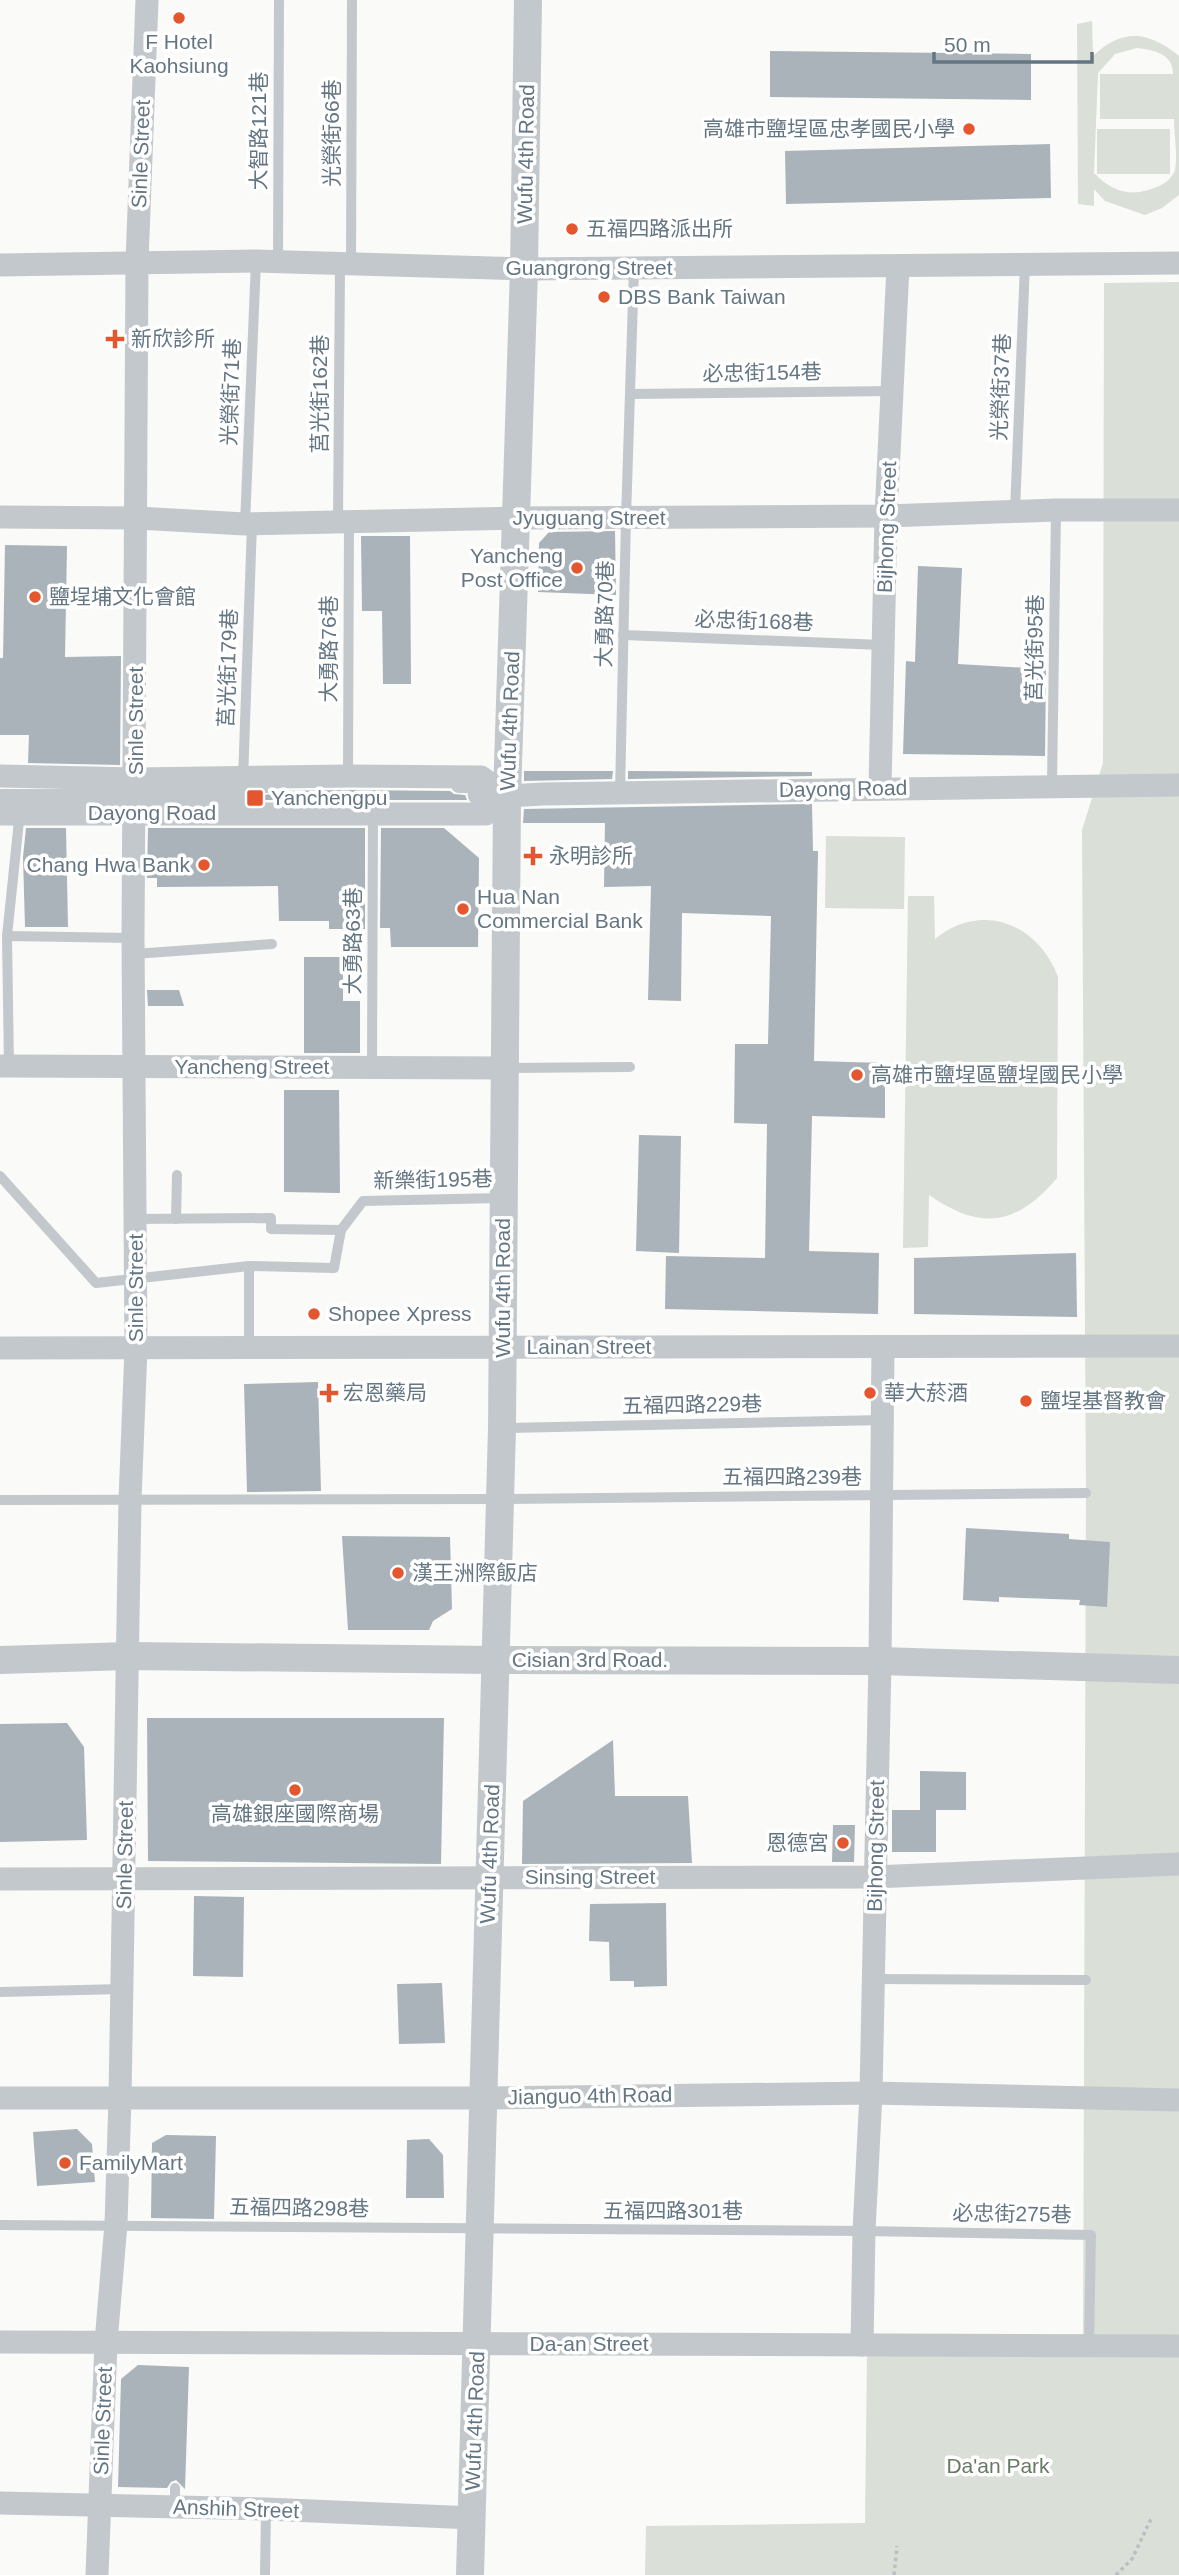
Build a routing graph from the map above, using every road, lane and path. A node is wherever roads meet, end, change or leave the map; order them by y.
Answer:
1 (147, 0) edge
2 (279, 0) edge
3 (352, 0) edge
4 (528, 0) edge
5 (137, 262) junction
6 (267, 262) junction
7 (1179, 263) edge
8 (1025, 264) junction
9 (0, 265) edge
10 (346, 266) junction
11 (898, 266) junction
12 (634, 268) junction
13 (524, 269) junction
14 (894, 391) junction
15 (631, 394) junction
16 (1056, 510) junction
17 (1179, 510) edge
18 (1015, 511) junction
19 (886, 516) junction
20 (0, 517) edge
21 (137, 518) junction
22 (517, 518) junction
23 (625, 518) junction
24 (343, 523) junction
25 (249, 524) junction
26 (624, 635) junction
27 (883, 645) junction
28 (348, 776) junction
29 (1052, 785) junction
30 (1179, 785) edge
31 (880, 788) junction
32 (620, 793) junction
33 (12, 796) edge
34 (135, 796) junction
35 (243, 796) junction
36 (507, 796) junction
37 (0, 797) edge
38 (373, 814) junction
39 (7, 936) junction
40 (272, 944) dead end
41 (134, 946) junction
42 (4, 1066) edge
43 (136, 1067) junction
44 (630, 1067) dead end
45 (372, 1068) junction
46 (505, 1068) junction
47 (177, 1175) dead end
48 (0, 1176) edge
49 (504, 1198) junction
50 (136, 1219) junction
51 (176, 1219) junction
52 (341, 1230) junction
53 (249, 1266) junction
54 (136, 1279) junction
55 (1179, 1346) edge
56 (249, 1347) junction
57 (502, 1347) junction
58 (883, 1347) junction
59 (0, 1348) edge
60 (136, 1348) junction
61 (883, 1420) junction
62 (502, 1428) junction
63 (1086, 1493) dead end
64 (881, 1496) junction
65 (499, 1499) junction
66 (0, 1500) edge
67 (130, 1500) junction
68 (128, 1656) junction
69 (0, 1660) edge
70 (496, 1660) junction
71 (880, 1661) junction
72 (1179, 1670) edge
73 (1179, 1864) edge
74 (874, 1877) junction
75 (125, 1878) junction
76 (490, 1878) junction
77 (0, 1879) edge
78 (873, 1979) junction
79 (1086, 1980) dead end
80 (122, 1989) junction
81 (0, 1992) edge
82 (871, 2092) junction
83 (0, 2098) edge
84 (120, 2098) junction
85 (482, 2098) junction
86 (1179, 2100) edge
87 (116, 2224) junction
88 (0, 2225) edge
89 (481, 2230) junction
90 (864, 2231) junction
91 (0, 2342) edge
92 (106, 2342) junction
93 (478, 2344) junction
94 (862, 2345) junction
95 (1089, 2346) junction
96 (1179, 2346) edge
97 (0, 2503) edge
98 (99, 2506) junction
99 (265, 2509) junction
100 (1152, 2517) dead end
101 (472, 2518) junction
102 (897, 2546) dead end
103 (97, 2575) edge
104 (265, 2575) edge
105 (470, 2575) edge
106 (894, 2575) edge
107 (1116, 2575) edge

1 - 5 street, Sinle Street
2 - 6 lane, 大智路121巷
3 - 10 lane, 光榮街66巷
4 - 13 street, Wufu 4th Road
5 - 6 street, Guangrong Street
5 - 9 street, Guangrong Street
5 - 21 street, Sinle Street
6 - 10 street, Guangrong Street
6 - 25 lane, 光榮街71巷
7 - 8 street, Guangrong Street
8 - 11 street, Guangrong Street
8 - 18 lane, 光榮街37巷
10 - 13 street, Guangrong Street
10 - 24 lane, 莒光街162巷
11 - 12 street, Guangrong Street
11 - 14 street, Bijhong Street
12 - 13 street, Guangrong Street
12 - 15 lane, 大勇路70巷
13 - 22 street, Wufu 4th Road
14 - 15 lane, 必忠街154巷
14 - 19 street, Bijhong Street
15 - 23 lane, 大勇路70巷
16 - 17 street, Jyuguang Street
16 - 18 street, Jyuguang Street
16 - 29 lane, 莒光街95巷
18 - 19 street, Jyuguang Street
19 - 23 street, Jyuguang Street
19 - 27 street, Bijhong Street
20 - 21 street, Jyuguang Street
21 - 25 street, Jyuguang Street
21 - 34 street, Sinle Street
22 - 23 street, Jyuguang Street
22 - 24 street, Jyuguang Street
22 - 36 street, Wufu 4th Road
23 - 26 lane, 大勇路70巷
24 - 25 street, Jyuguang Street
24 - 28 lane, 大勇路76巷
25 - 35 lane, 莒光街179巷
26 - 27 lane, 必忠街168巷
26 - 32 lane, 大勇路70巷
27 - 31 street, Bijhong Street
28 - 35 street, Dayong Road
28 - 36 street, Dayong Road
29 - 30 street, Dayong Road
29 - 31 street, Dayong Road
31 - 32 street, Dayong Road
32 - 36 street, Dayong Road
33 - 34 street, Dayong Road
33 - 34 street, Dayong Road
33 - 37 street
33 - 39 lane
34 - 35 street, Dayong Road
34 - 35 street, Dayong Road
34 - 41 street, Sinle Street
35 - 36 street
35 - 38 street, Dayong Road
36 - 38 street, Dayong Road
36 - 46 street, Wufu 4th Road
38 - 45 lane, 大勇路63巷
39 - 41 lane
39 - 42 lane
40 - 41 lane
41 - 43 street, Sinle Street
42 - 43 street, Yancheng Street
43 - 45 street, Yancheng Street
43 - 50 street, Sinle Street
44 - 46 lane
45 - 46 street, Yancheng Street
46 - 49 street, Wufu 4th Road
47 - 51 lane
48 - 54 lane
49 - 52 lane, 新樂街195巷
49 - 57 street, Wufu 4th Road
50 - 51 lane
50 - 54 street, Sinle Street
51 - 52 lane
52 - 53 lane
53 - 54 lane
53 - 56 lane
54 - 60 street, Sinle Street
55 - 58 street, Lainan Street
56 - 57 street, Lainan Street
56 - 60 street, Lainan Street
57 - 58 street, Lainan Street
57 - 62 street, Wufu 4th Road
58 - 61 street, Bijhong Street
59 - 60 street, Lainan Street
60 - 67 street, Sinle Street
61 - 62 lane, 五福四路229巷
61 - 64 street, Bijhong Street
62 - 65 street, Wufu 4th Road
63 - 64 lane, 五福四路239巷
64 - 65 lane, 五福四路239巷
64 - 71 street, Bijhong Street
65 - 67 lane, 五福四路239巷
65 - 70 street, Wufu 4th Road
66 - 67 lane, 五福四路239巷
67 - 68 street, Sinle Street
68 - 69 street, Cisian 3rd Road.
68 - 70 street, Cisian 3rd Road.
68 - 75 street, Sinle Street
70 - 71 street, Cisian 3rd Road.
70 - 76 street, Wufu 4th Road
71 - 72 street, Cisian 3rd Road.
71 - 74 street, Bijhong Street
73 - 74 street, Sinsing Street
74 - 76 street, Sinsing Street
74 - 78 street, Bijhong Street
75 - 76 street, Sinsing Street
75 - 77 street, Sinsing Street
75 - 80 street, Sinle Street
76 - 85 street, Wufu 4th Road
78 - 79 lane
78 - 82 street, Bijhong Street
80 - 81 lane
80 - 84 street, Sinle Street
82 - 85 street, Jianguo 4th Road
82 - 86 street, Jianguo 4th Road
82 - 90 street, Bijhong Street
83 - 84 street, Jianguo 4th Road
84 - 85 street, Jianguo 4th Road
84 - 87 street, Sinle Street
85 - 89 street, Wufu 4th Road
87 - 88 lane, 五福四路298巷
87 - 89 lane, 五福四路298巷
87 - 92 street, Sinle Street
89 - 90 lane, 五福四路301巷
89 - 93 street, Wufu 4th Road
90 - 94 street, Bijhong Street
90 - 95 lane, 必忠街275巷
91 - 92 street, Da-an Street
92 - 93 street, Da-an Street
92 - 98 street, Sinle Street
93 - 94 street, Da-an Street
93 - 101 street, Wufu 4th Road
94 - 95 street, Da-an Street
95 - 96 street, Da-an Street
97 - 98 street, Anshih Street
98 - 99 street, Anshih Street
98 - 103 street, Sinle Street
99 - 101 street, Anshih Street
99 - 104 lane
100 - 107 path
101 - 105 street, Wufu 4th Road
102 - 106 path

